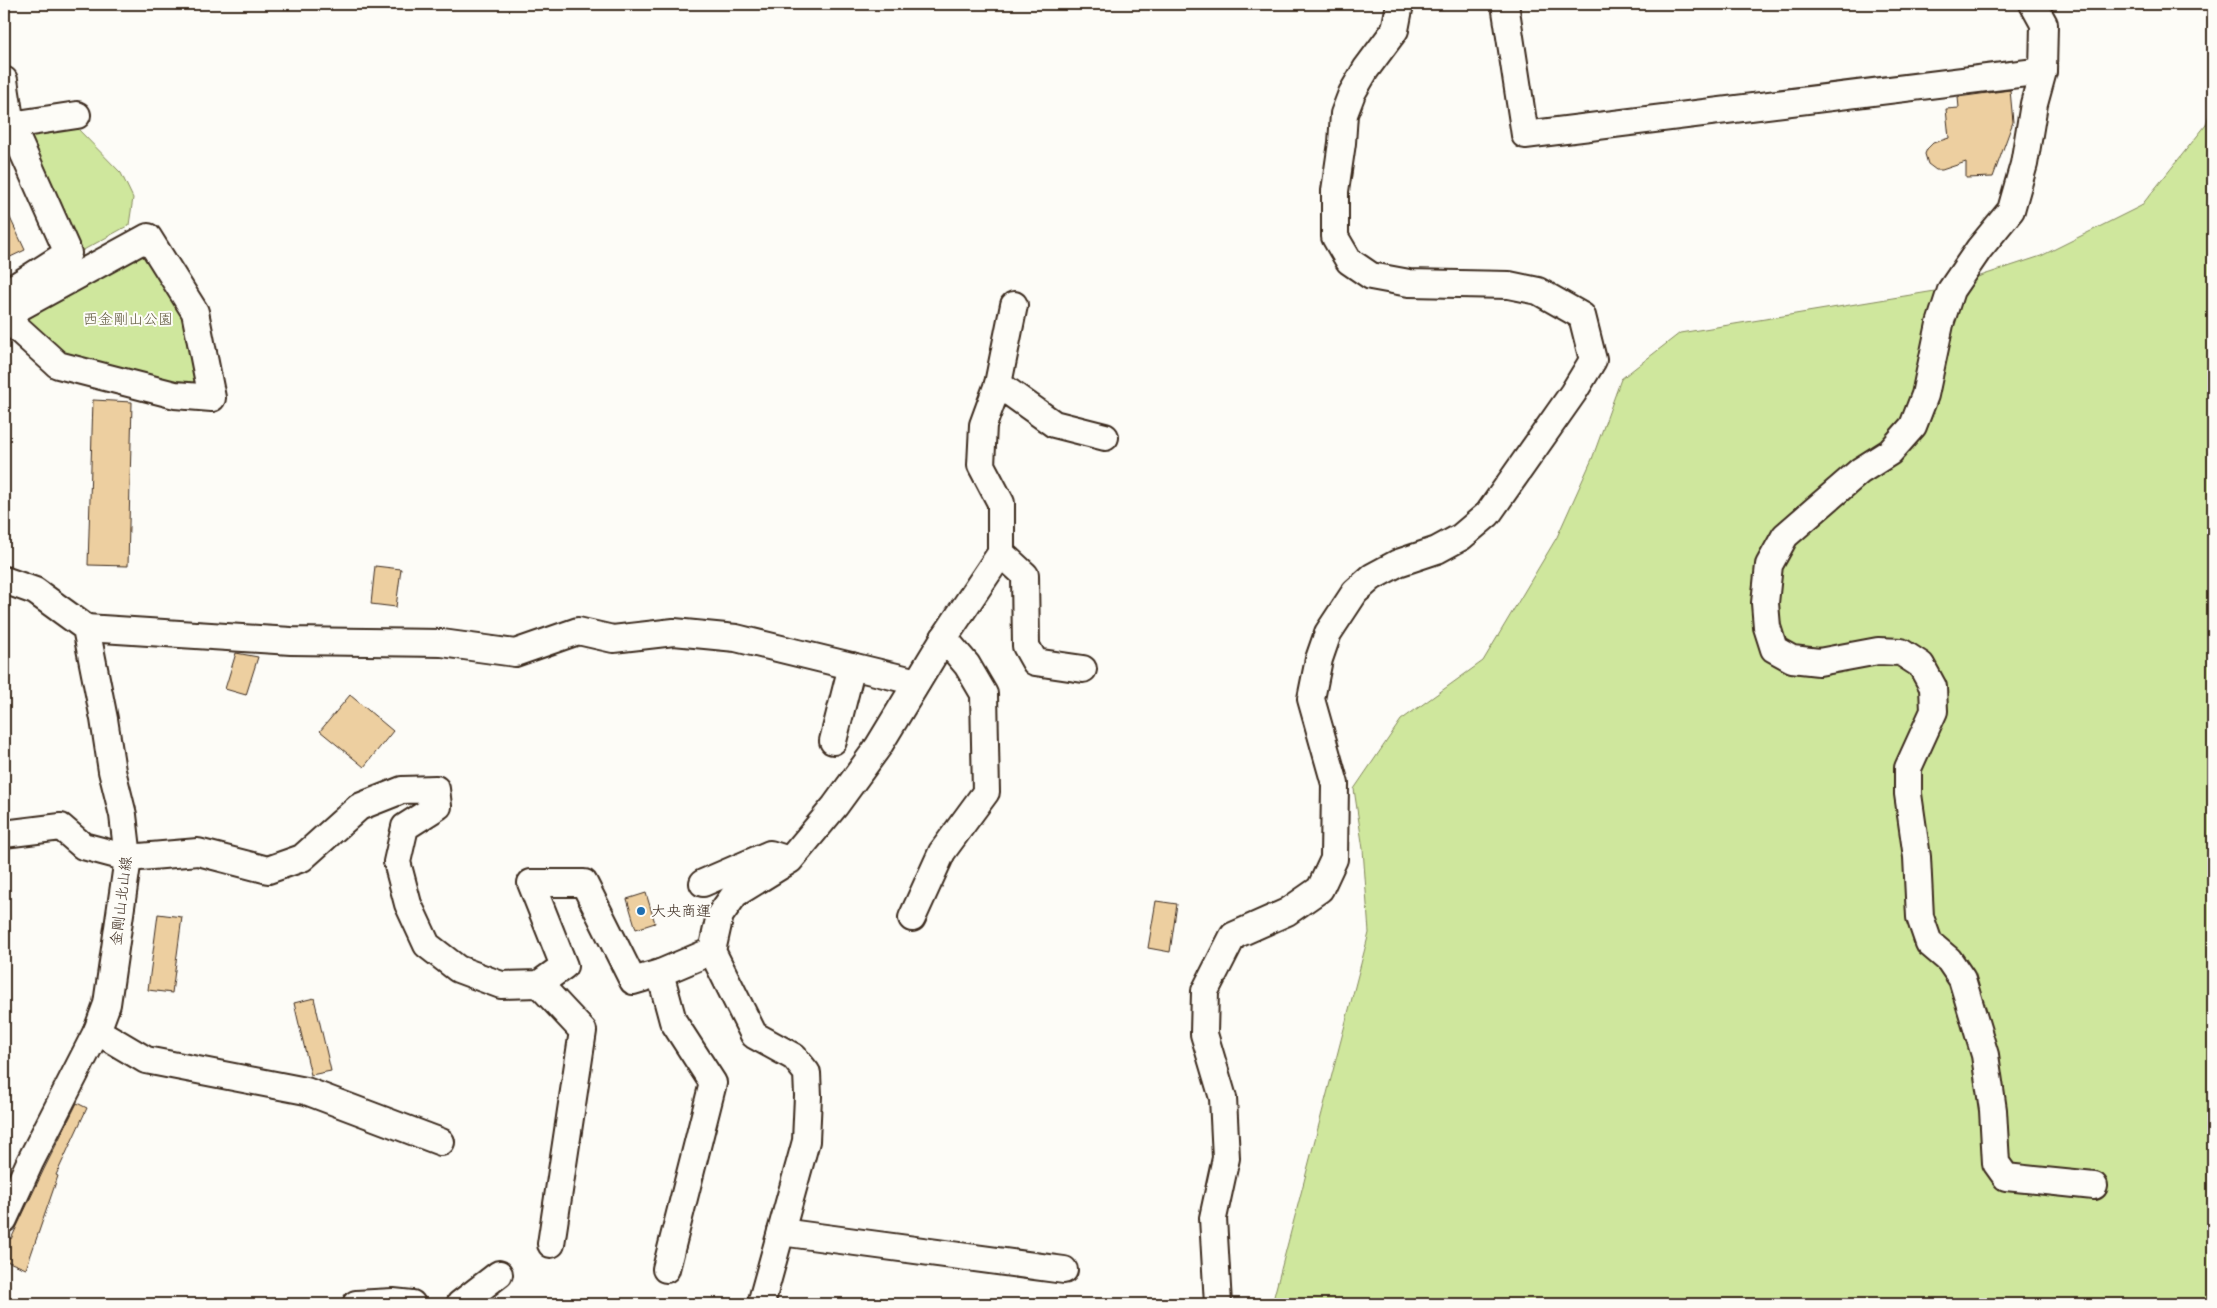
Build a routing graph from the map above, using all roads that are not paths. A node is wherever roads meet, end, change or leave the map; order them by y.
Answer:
1 (1400, 4) edge
2 (1505, 4) edge
3 (2033, 4) edge
4 (2043, 71) junction
5 (4, 80) edge
6 (77, 115) dead end
7 (11, 125) junction
8 (4, 294) edge
9 (1014, 305) dead end
10 (4, 306) edge
11 (4, 316) edge
12 (998, 384) junction
13 (1105, 437) dead end
14 (1000, 553) junction
15 (4, 580) edge
16 (86, 628) junction
17 (944, 638) junction
18 (852, 666) junction
19 (1083, 669) dead end
20 (917, 682) junction
21 (833, 741) dead end
22 (4, 834) edge
23 (128, 858) junction
24 (790, 860) junction
25 (703, 883) dead end
26 (912, 918) dead end
27 (712, 951) junction
28 (660, 973) junction
29 (539, 984) junction
30 (98, 1031) junction
31 (441, 1142) dead end
32 (2094, 1186) dead end
33 (4, 1220) edge
34 (782, 1232) junction
35 (551, 1244) dead end
36 (666, 1268) dead end
37 (1064, 1270) dead end
38 (499, 1274) dead end
39 (356, 1304) edge
40 (412, 1304) edge
41 (460, 1304) edge
42 (761, 1304) edge
43 (1218, 1304) edge

1 - 43 street
2 - 4 street
3 - 4 street
4 - 32 street
5 - 7 street
6 - 7 street
7 - 8 street
9 - 12 street
10 - 11 street
12 - 13 street
12 - 14 street
14 - 17 street
14 - 19 street
15 - 16 street
16 - 18 street
16 - 23 street, 金剛山北山線
17 - 20 street
17 - 26 street
18 - 20 street
18 - 21 street
20 - 24 street
22 - 23 street
23 - 29 street
23 - 30 street, 金剛山北山線
24 - 25 street
24 - 27 street
27 - 28 street
27 - 34 street
28 - 29 street
28 - 36 street
29 - 35 street
30 - 31 street
30 - 33 street, 金剛山北山線
34 - 37 street
34 - 42 street
38 - 41 street
39 - 40 street

